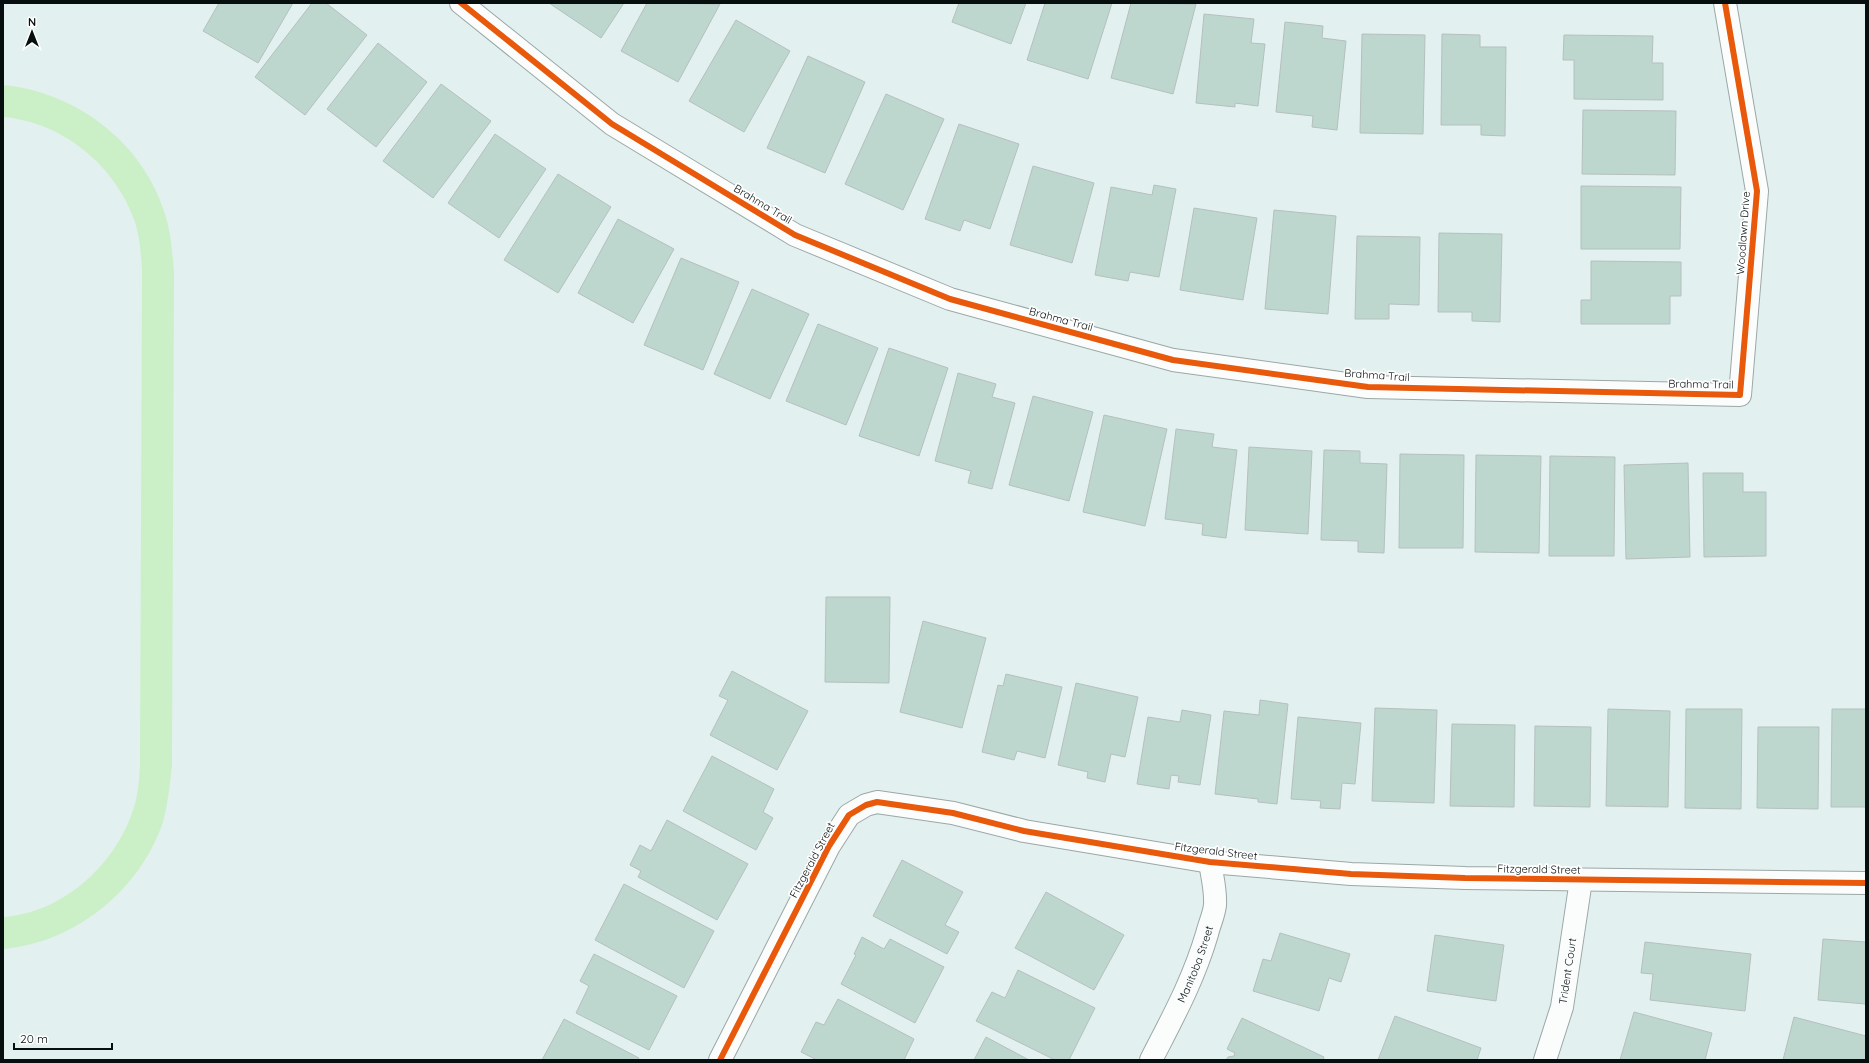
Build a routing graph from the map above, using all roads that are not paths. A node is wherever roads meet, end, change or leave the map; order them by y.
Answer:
1 (461, 3) edge
2 (1725, 3) edge
3 (1740, 394) joint
4 (1210, 862) junction
5 (1581, 880) junction
6 (1866, 883) edge
7 (720, 1060) edge
8 (1152, 1060) edge
9 (1545, 1060) edge

1 - 3 street, Brahma Trail
2 - 3 street, Woodlawn Drive
4 - 5 street, Fitzgerald Street
4 - 7 street, Fitzgerald Street
4 - 8 street, Manitoba Street
5 - 6 street, Fitzgerald Street
5 - 9 street, Trident Court

